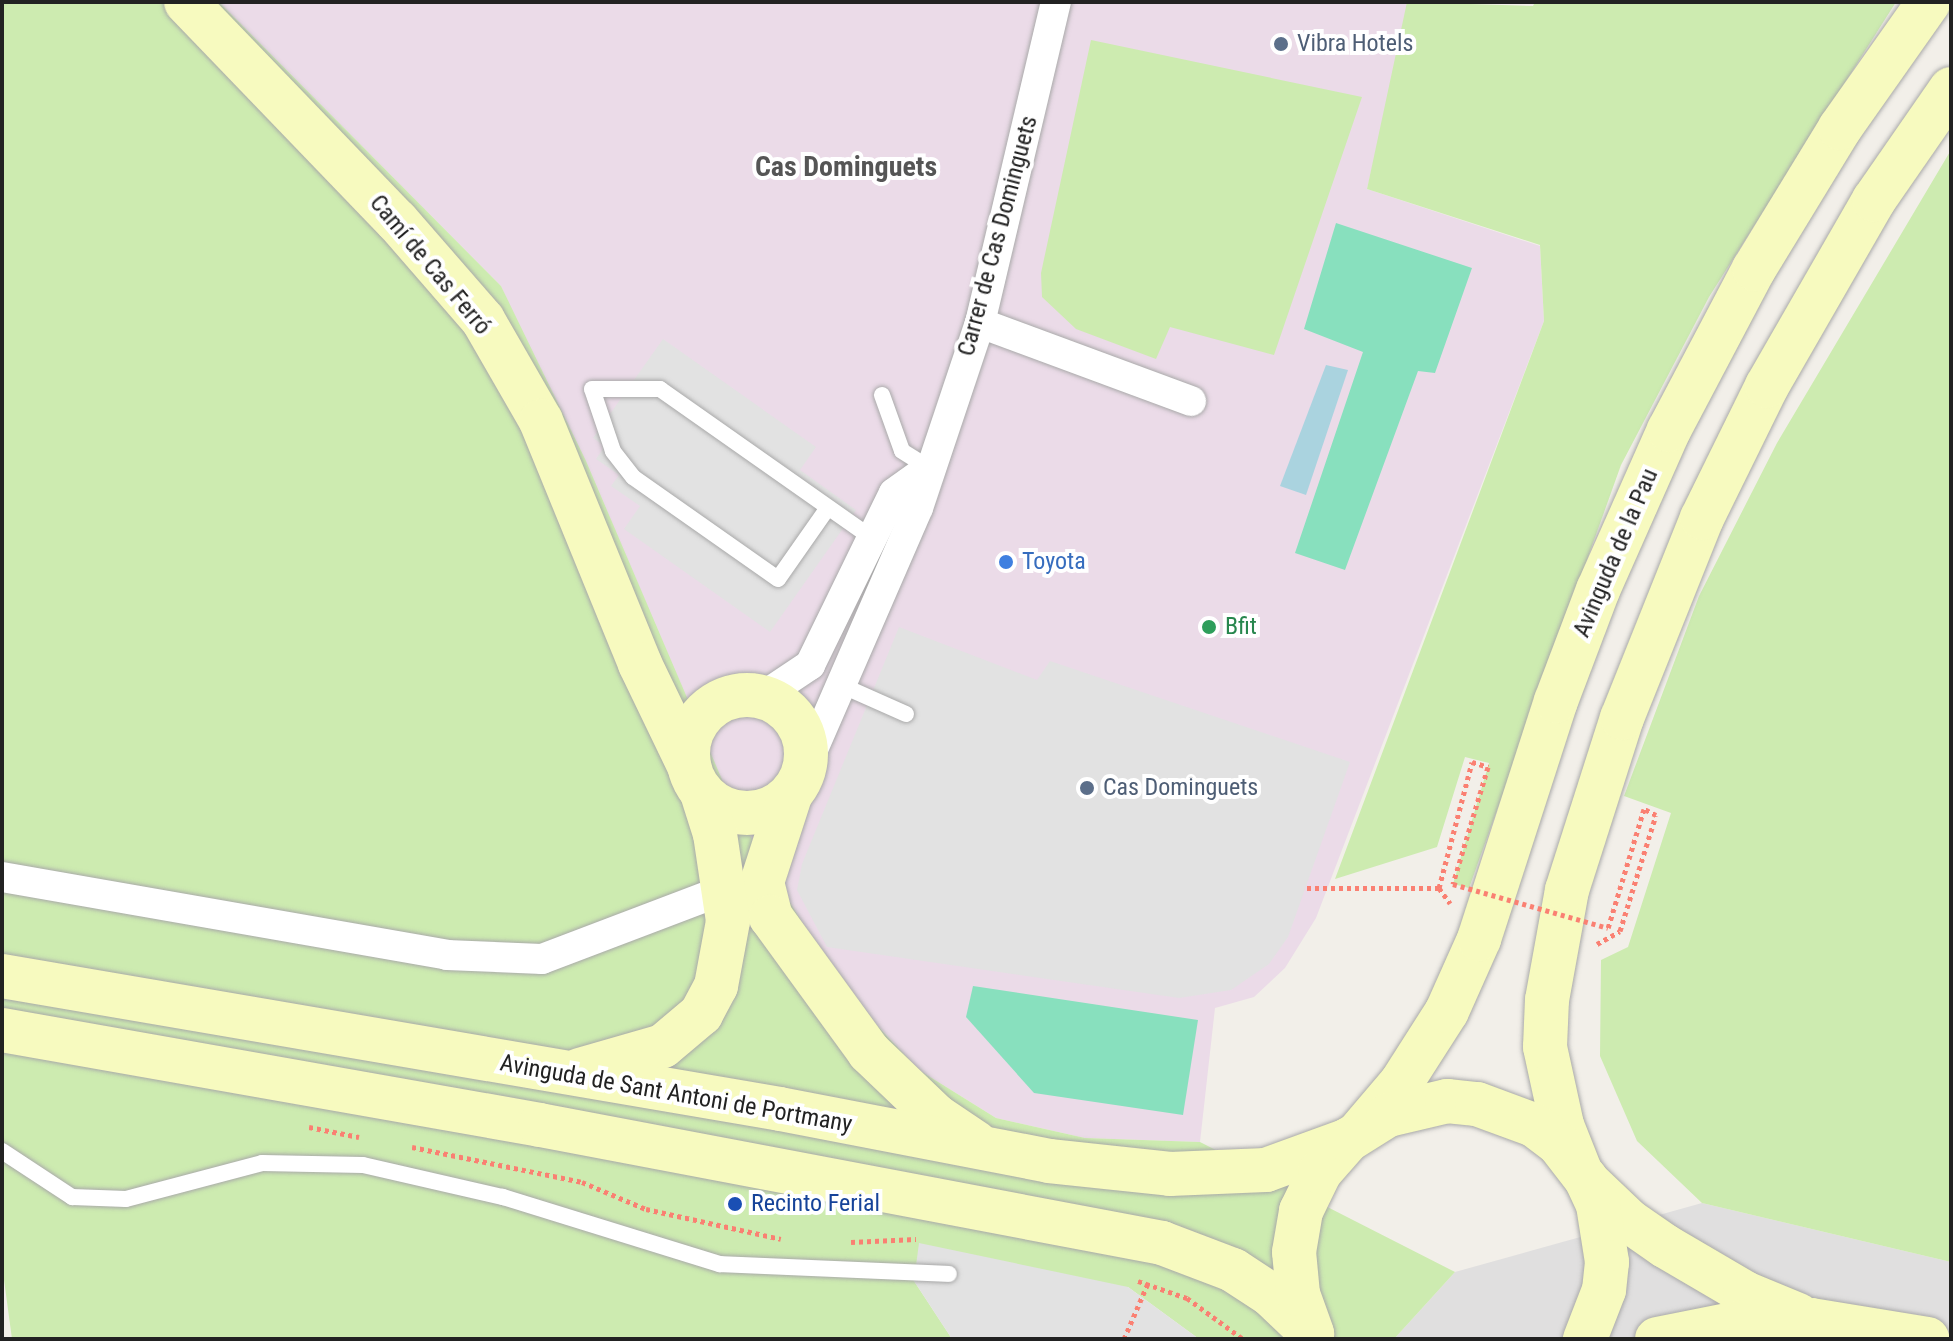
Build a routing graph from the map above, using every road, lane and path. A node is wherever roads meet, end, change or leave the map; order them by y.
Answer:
1 (186, 2) edge
2 (1056, 2) edge
3 (1929, 2) edge
4 (1951, 89) edge
5 (980, 323) junction
6 (882, 395) dead end
7 (1191, 401) dead end
8 (929, 468) junction
9 (827, 509) junction
10 (869, 536) junction
11 (640, 664) junction
12 (843, 686) junction
13 (741, 699) junction
14 (906, 714) dead end
15 (696, 780) junction
16 (797, 783) junction
17 (2, 877) edge
18 (1307, 888) dead end
19 (1439, 888) junction
20 (724, 890) junction
21 (1456, 911) dead end
22 (1592, 947) dead end
23 (2, 976) edge
24 (2, 1030) edge
25 (562, 1074) junction
26 (297, 1125) dead end
27 (1354, 1135) junction
28 (374, 1140) dead end
29 (405, 1146) dead end
30 (985, 1149) junction
31 (2, 1151) edge
32 (1582, 1174) junction
33 (791, 1241) dead end
34 (928, 1241) dead end
35 (836, 1242) dead end
36 (1162, 1243) junction
37 (949, 1274) dead end
38 (1124, 1276) dead end
39 (1148, 1285) junction
40 (1811, 1320) junction
41 (1314, 1337) edge
42 (1124, 1339) edge
43 (1243, 1339) edge
44 (1585, 1339) edge
45 (1657, 1339) edge
46 (1927, 1339) edge

1 - 11 main road, Camí de Cas Ferró
2 - 5 street, Carrer de Cas Dominguets
3 - 27 main road, Avinguda de la Pau
4 - 32 main road
5 - 7 street
5 - 8 street, Carrer de Cas Dominguets
6 - 8 lane
8 - 10 street
8 - 12 street, Carrer de Cas Dominguets
9 - 9 lane
9 - 10 lane
10 - 13 street
11 - 13 main road
11 - 15 main road, Camí de Cas Ferró
12 - 14 lane
12 - 16 street, Carrer de Cas Dominguets
13 - 15 main road
13 - 16 main road
15 - 16 main road
15 - 20 main road
16 - 30 main road
17 - 20 street
18 - 19 path
19 - 21 path
19 - 22 path, bridge
20 - 25 main road
23 - 25 main road, Avinguda de Sant Antoni de Portmany
24 - 36 main road
25 - 30 main road, Avinguda de Sant Antoni de Portmany
26 - 28 path
27 - 30 main road, Avinguda de Sant Antoni de Portmany
27 - 32 main road, Avinguda de Sant Antoni de Portmany
27 - 41 main road, Avinguda de la Pau
29 - 33 path
31 - 37 lane
32 - 40 main road, Avinguda de Sant Antoni de Portmany
32 - 44 main road
34 - 35 path
36 - 39 path
36 - 41 main road
38 - 39 path
39 - 42 path
39 - 43 path
40 - 45 main road
40 - 46 main road

